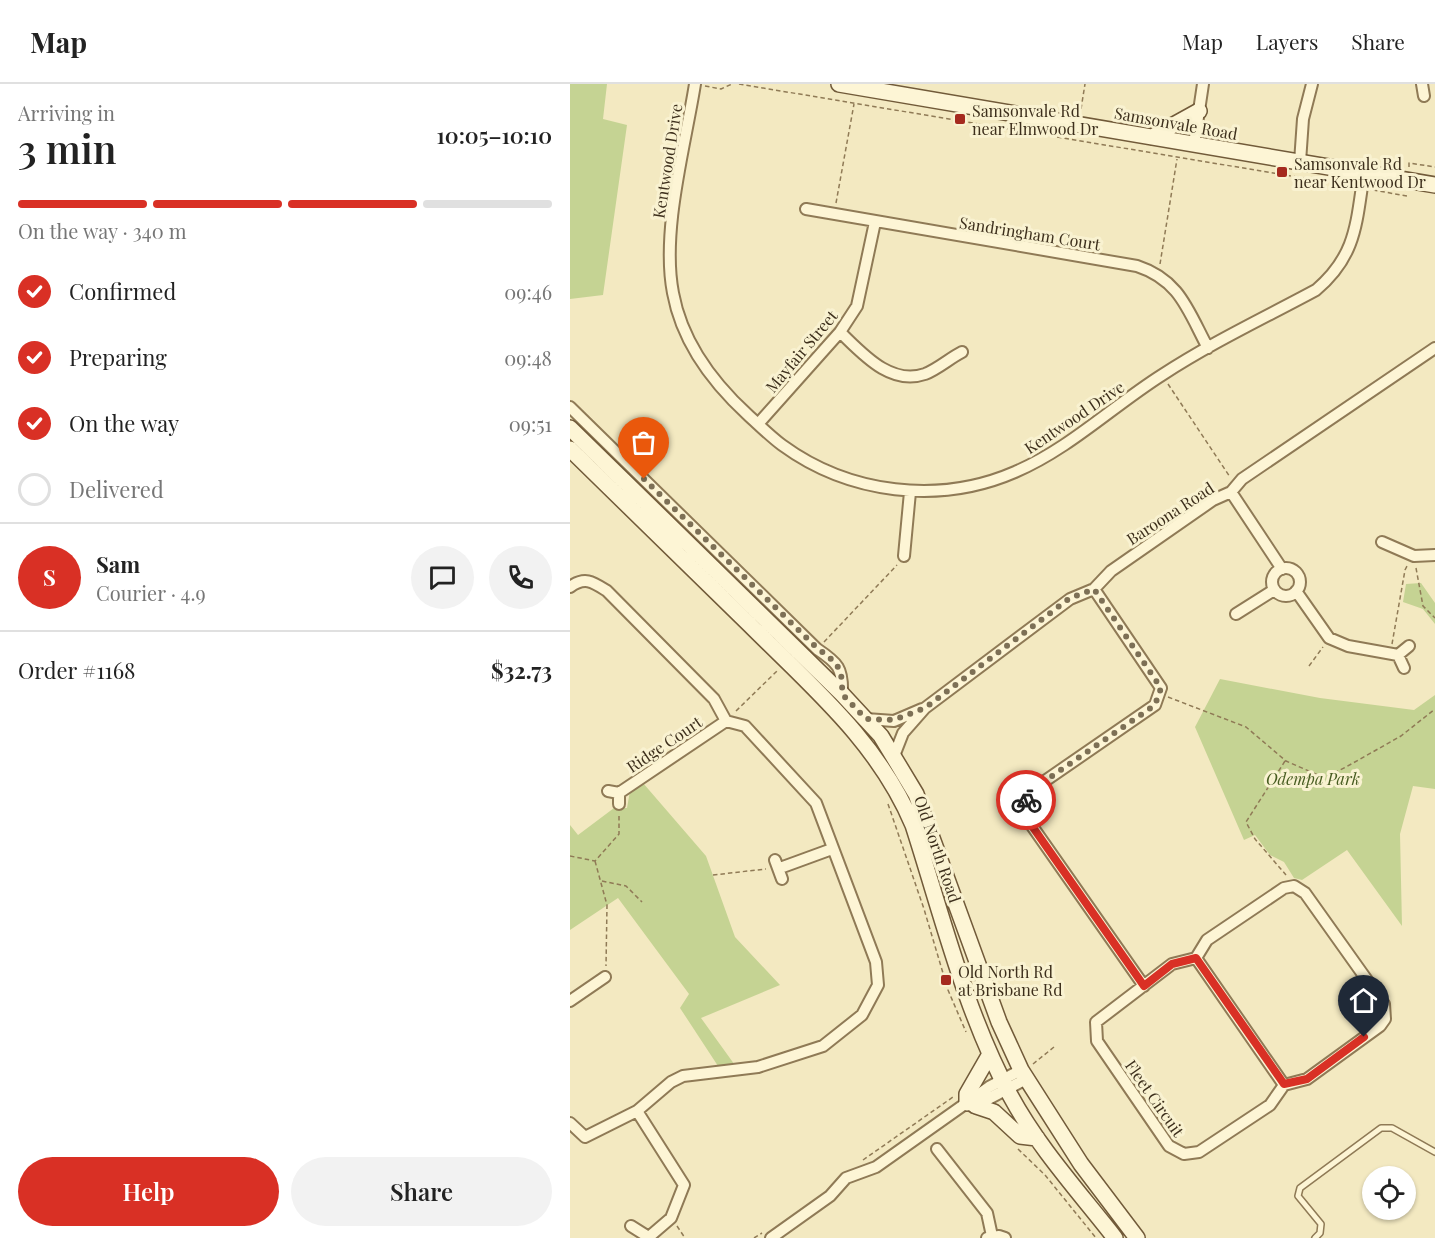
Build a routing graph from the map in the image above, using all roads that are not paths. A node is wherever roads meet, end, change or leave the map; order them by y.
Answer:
1 (695, 84) edge
2 (840, 84) edge
3 (1203, 84) edge
4 (1312, 84) edge
5 (1422, 84) edge
6 (880, 88) edge
7 (1424, 96) dead end
8 (1199, 111) junction
9 (1152, 137) junction
10 (1194, 144) junction
11 (1300, 162) junction
12 (1363, 180) junction
13 (1435, 185) edge
14 (806, 209) dead end
15 (875, 222) junction
16 (840, 332) junction
17 (1208, 348) junction
18 (1435, 348) edge
19 (962, 351) dead end
20 (570, 406) edge
21 (758, 424) junction
22 (570, 428) edge
23 (570, 449) edge
24 (1234, 489) junction
25 (910, 492) junction
26 (1382, 542) dead end
27 (1435, 555) edge
28 (904, 556) road end
29 (1282, 569) junction
30 (570, 587) edge
31 (1094, 589) junction
32 (1274, 590) junction
33 (1296, 591) junction
34 (1236, 614) dead end
35 (1408, 646) dead end
36 (1394, 654) junction
37 (1404, 668) dead end
38 (842, 694) junction
39 (925, 708) junction
40 (866, 719) junction
41 (726, 720) junction
42 (894, 756) junction
43 (608, 791) dead end
44 (619, 793) junction
45 (619, 804) road end
46 (832, 849) junction
47 (779, 869) road end
48 (1196, 958) junction
49 (605, 977) road end
50 (1144, 986) junction
51 (570, 1001) edge
52 (990, 1054) junction
53 (1026, 1071) junction
54 (1004, 1084) junction
55 (1284, 1084) junction
56 (966, 1101) junction
57 (637, 1111) junction
58 (570, 1123) edge
59 (1037, 1138) junction
60 (937, 1149) dead end
61 (1435, 1152) edge
62 (631, 1226) dead end
63 (767, 1235) edge
64 (650, 1237) edge
65 (989, 1237) edge
66 (1005, 1238) edge
67 (1115, 1238) edge
68 (1137, 1238) edge
69 (1315, 1238) edge

1 - 21 street, Kentwood Drive
2 - 6 main road, Samsonvale Road
3 - 8 street
4 - 11 street
5 - 7 street
6 - 9 main road, Samsonvale Road
8 - 9 main road
8 - 10 street
9 - 10 main road, Samsonvale Road
10 - 11 main road, Samsonvale Road
11 - 12 main road, Samsonvale Road
12 - 13 main road, Samsonvale Road
12 - 17 street, Kentwood Drive
14 - 15 street, Sandringham Court
15 - 16 street, Mayfair Street
15 - 17 street, Sandringham Court
16 - 19 street
16 - 21 street, Mayfair Street
17 - 25 street, Kentwood Drive
18 - 24 street, Baroona Road
20 - 38 street
21 - 25 street, Kentwood Drive
22 - 38 main road, Old North Road
23 - 52 main road, Old North Road
24 - 29 street
24 - 31 street, Baroona Road
25 - 28 street
26 - 27 street
29 - 32 street
29 - 33 street
30 - 41 street
31 - 39 street, Baroona Road
31 - 50 street
32 - 33 street
32 - 34 street
33 - 36 street
35 - 36 street
36 - 37 street
38 - 40 main road, Old North Road
39 - 40 street, Baroona Road
39 - 42 street, Baroona Road
40 - 42 main road, Old North Road
41 - 44 street, Ridge Court
41 - 46 street
42 - 53 main road, Old North Road
43 - 44 street
44 - 45 street
46 - 47 street
46 - 57 street
48 - 50 street, Fleet Circuit
48 - 55 street
48 - 55 street
49 - 51 street
50 - 55 street, Fleet Circuit
52 - 54 main road, Old North Road
52 - 56 main road
53 - 54 street
53 - 68 main road, Old North Road
54 - 56 street
54 - 59 main road, Old North Road
56 - 59 main road
56 - 63 street
57 - 58 street
57 - 64 street
59 - 67 main road, Old North Road
60 - 65 street
61 - 69 lane
62 - 64 street
65 - 66 street

